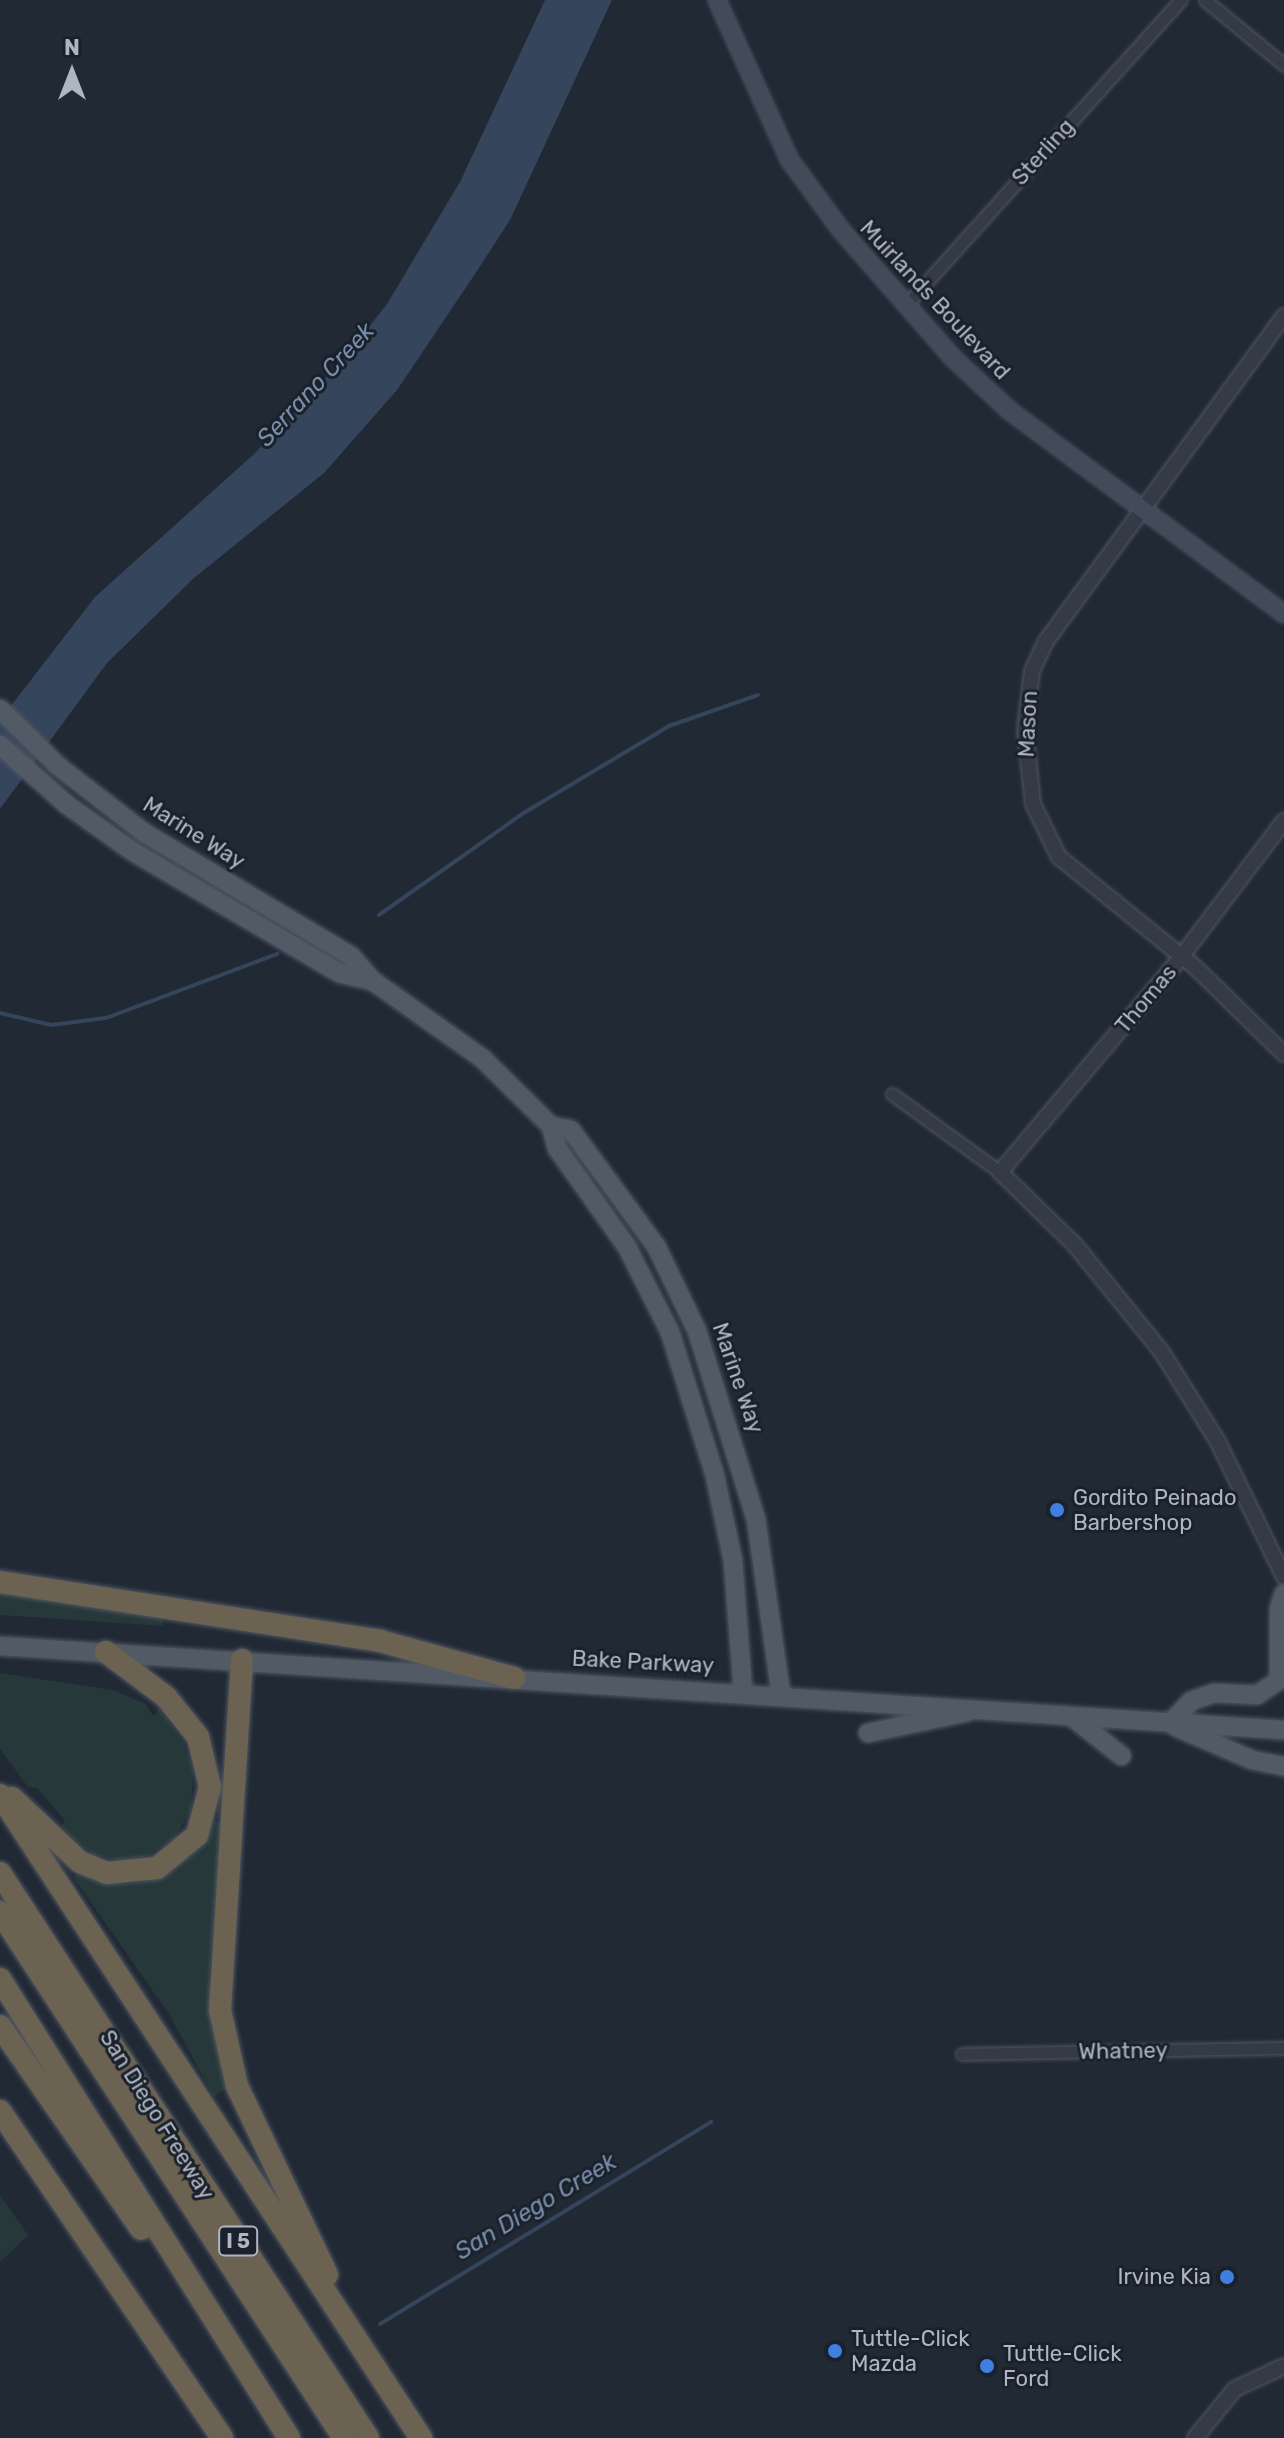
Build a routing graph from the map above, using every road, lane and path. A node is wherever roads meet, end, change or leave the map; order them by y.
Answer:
1 (717, 0) edge
2 (1181, 0) edge
3 (1205, 0) edge
4 (1284, 65) edge
5 (905, 306) junction
6 (1284, 316) edge
7 (1142, 511) junction
8 (1284, 614) edge
9 (0, 709) edge
10 (0, 745) edge
11 (1284, 821) edge
12 (1182, 956) junction
13 (373, 981) junction
14 (1284, 1054) edge
15 (892, 1094) dead end
16 (551, 1126) junction
17 (1000, 1172) junction
18 (1284, 1577) edge
19 (0, 1582) edge
20 (1284, 1594) edge
21 (0, 1646) edge
22 (106, 1652) junction
23 (242, 1660) junction
24 (514, 1678) junction
25 (743, 1692) junction
26 (781, 1694) junction
27 (987, 1708) junction
28 (1072, 1717) junction
29 (1170, 1723) junction
30 (1284, 1730) edge
31 (868, 1733) dead end
32 (1122, 1756) dead end
33 (1284, 1766) edge
34 (0, 1786) edge
35 (0, 1795) edge
36 (0, 1873) edge
37 (0, 1912) edge
38 (0, 1939) edge
39 (0, 1979) edge
40 (0, 2026) edge
41 (1284, 2048) edge
42 (962, 2054) dead end
43 (0, 2111) edge
44 (349, 2327) junction
45 (1284, 2366) edge
46 (222, 2438) edge
47 (287, 2438) edge
48 (334, 2438) edge
49 (344, 2438) edge
50 (368, 2438) edge
51 (421, 2438) edge
52 (1195, 2438) edge

1 - 5 main road, Muirlands Boulevard
2 - 5 street, Sterling
3 - 4 street
5 - 7 main road, Muirlands Boulevard
6 - 7 street, Mason
7 - 8 main road, Muirlands Boulevard
7 - 12 street, Mason
9 - 13 main road, Marine Way
10 - 13 main road, Marine Way
11 - 12 street, Thomas
12 - 14 street, Mason
12 - 17 street, Thomas
13 - 16 main road, Marine Way
15 - 17 street
16 - 25 main road, Marine Way
16 - 26 main road, Marine Way
17 - 18 street
19 - 24 highway
20 - 29 main road
21 - 22 main road, Bake Parkway
22 - 23 main road, Bake Parkway
22 - 34 highway
23 - 24 main road, Bake Parkway
23 - 44 highway
24 - 25 main road, Bake Parkway
25 - 26 main road, Bake Parkway
26 - 27 main road, Bake Parkway
27 - 28 main road, Bake Parkway
27 - 31 main road
28 - 29 main road, Bake Parkway
28 - 32 main road
29 - 30 main road, Bake Parkway
29 - 33 main road
35 - 44 highway
36 - 50 highway, San Diego Freeway / I 5
37 - 49 highway
38 - 48 highway
39 - 47 highway
40 - 47 highway
41 - 42 street, Whatney
43 - 46 highway
44 - 51 highway
45 - 52 street

